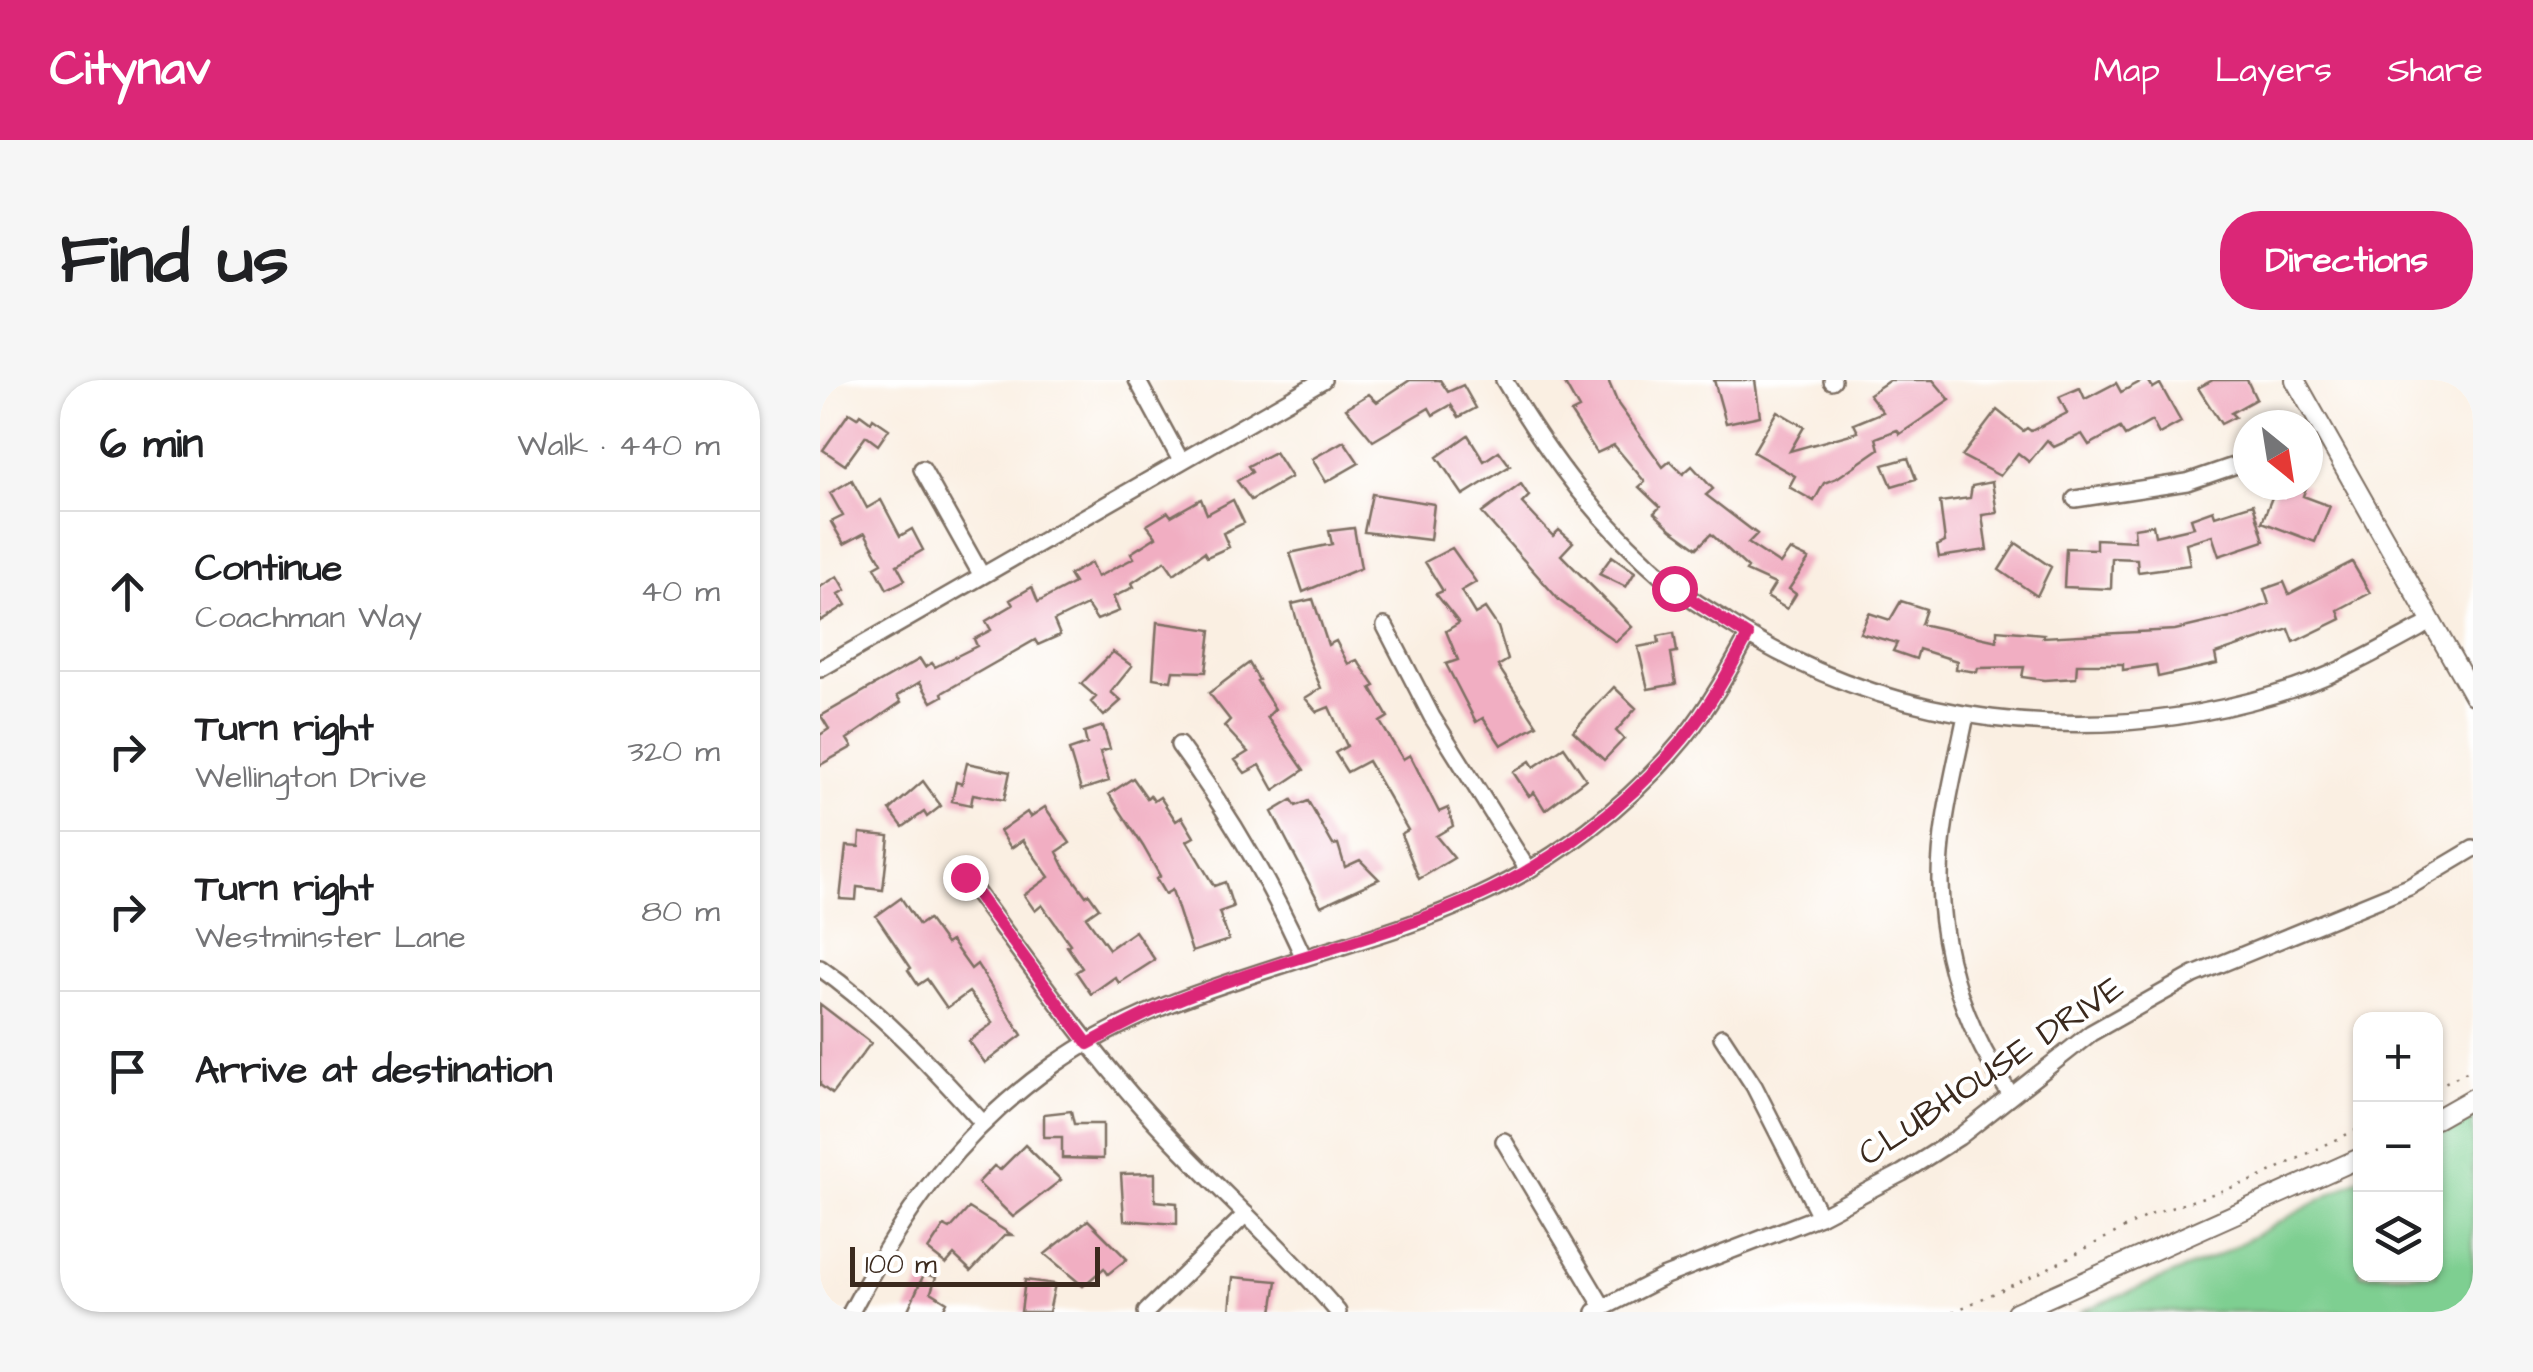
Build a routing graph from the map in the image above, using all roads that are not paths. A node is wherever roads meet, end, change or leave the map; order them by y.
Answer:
1 (1137, 380) edge
2 (1323, 380) edge
3 (1504, 380) edge
4 (2295, 380) edge
5 (2307, 410) edge
6 (2323, 442) edge
7 (1182, 462) junction
8 (2233, 466) edge
9 (922, 468) dead end
10 (2074, 499) dead end
11 (982, 576) junction
12 (2431, 622) junction
13 (1386, 626) dead end
14 (1748, 636) junction
15 (820, 669) edge
16 (2473, 695) edge
17 (1966, 716) junction
18 (1179, 745) dead end
19 (2473, 849) edge
20 (1528, 870) junction
21 (965, 877) dead end
22 (1304, 958) junction
23 (820, 968) edge
24 (1722, 1036) dead end
25 (1088, 1044) junction
26 (2010, 1094) junction
27 (2473, 1098) edge
28 (2443, 1115) edge
29 (982, 1122) junction
30 (1504, 1141) dead end
31 (2353, 1161) edge
32 (1246, 1214) junction
33 (1820, 1216) junction
34 (1599, 1309) edge
35 (851, 1312) edge
36 (1146, 1312) edge
37 (1338, 1312) edge
38 (2016, 1312) edge

1 - 7 street
2 - 7 street
3 - 14 street
4 - 5 street
6 - 12 street
7 - 11 street
8 - 10 street
9 - 11 street
11 - 15 street
12 - 16 street
12 - 17 street
13 - 20 street
14 - 17 street
14 - 20 street
17 - 26 street
18 - 22 street
19 - 26 street, CLUBHOUSE DRIVE
20 - 22 street
21 - 25 street
22 - 25 street
23 - 29 street
24 - 33 street
25 - 29 street
25 - 32 street
26 - 33 street, CLUBHOUSE DRIVE
27 - 28 street
29 - 35 street
30 - 34 street
31 - 38 street
32 - 36 street
32 - 37 street
33 - 34 street, CLUBHOUSE DRIVE

